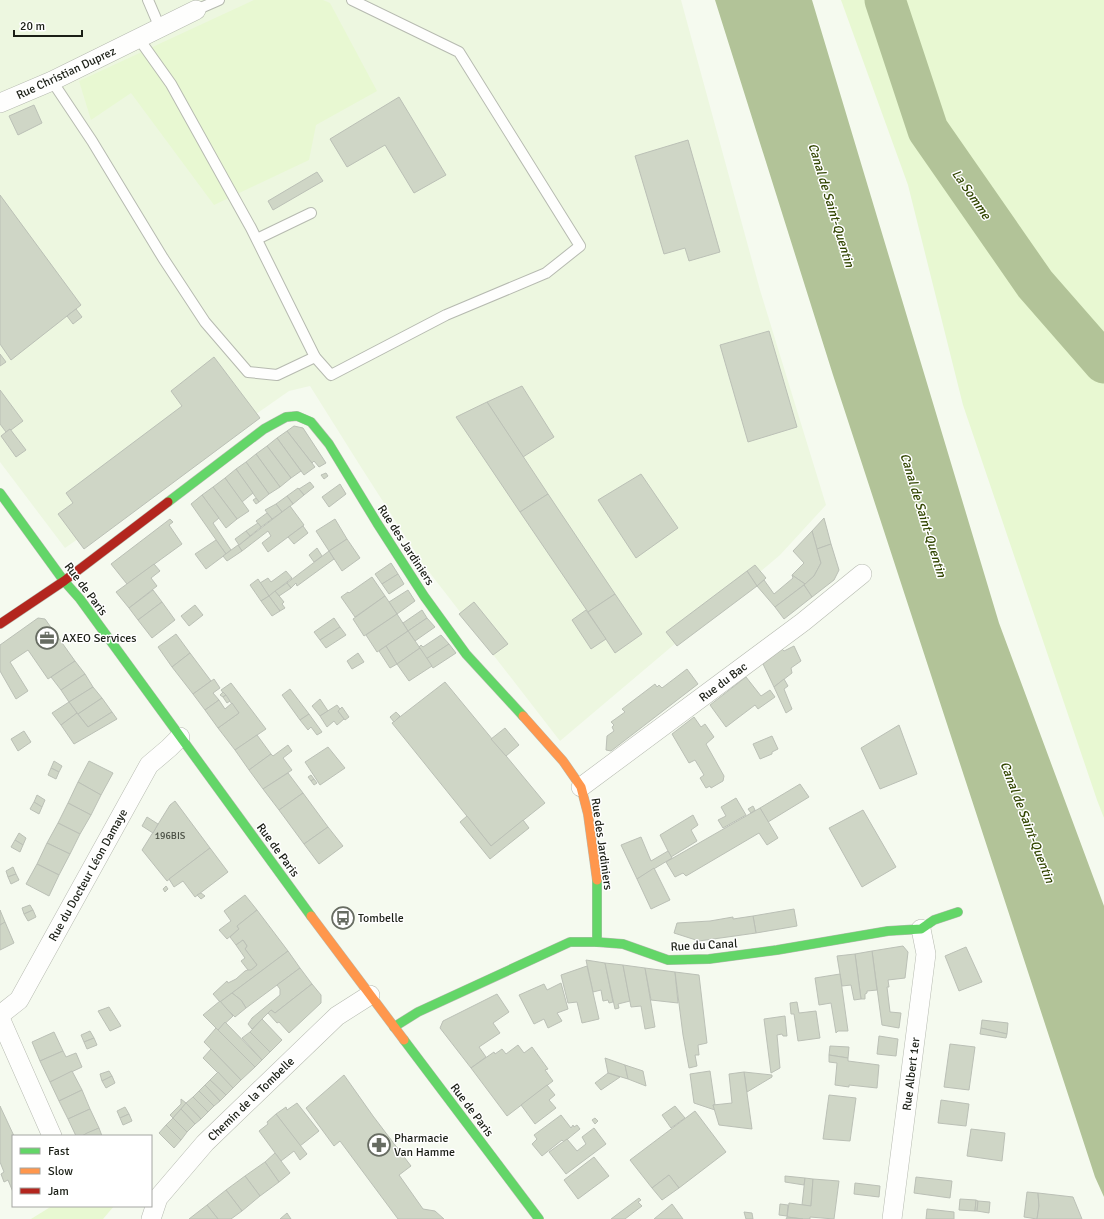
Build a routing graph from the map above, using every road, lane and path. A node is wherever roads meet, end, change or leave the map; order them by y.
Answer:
1 (148, 0) edge
2 (219, 0) edge
3 (352, 0) edge
4 (196, 10) joint
5 (160, 28) junction
6 (139, 38) junction
7 (52, 81) junction
8 (0, 103) edge
9 (311, 213) dead end
10 (257, 239) junction
11 (315, 357) junction
12 (0, 493) edge
13 (862, 574) dead end
14 (64, 580) junction
15 (0, 624) edge
16 (180, 737) junction
17 (581, 787) junction
18 (958, 912) dead end
19 (922, 929) junction
20 (597, 942) junction
21 (370, 995) junction
22 (0, 1016) edge
23 (394, 1027) junction
24 (52, 1135) edge
25 (151, 1219) edge
26 (539, 1219) edge
27 (892, 1219) edge

1 - 5 lane
2 - 4 lane
3 - 11 lane
4 - 5 street, Rue Christian Duprez
5 - 6 street, Rue Christian Duprez
6 - 7 street, Rue Christian Duprez
6 - 10 lane
7 - 8 street, Rue Christian Duprez
7 - 11 lane
9 - 10 lane
10 - 11 lane
12 - 14 street, Rue de Paris
13 - 17 street, Rue du Bac
14 - 15 street, Rue des Jardiniers
14 - 16 street, Rue de Paris
14 - 17 street, Rue des Jardiniers
16 - 21 street, Rue de Paris
16 - 22 street, Rue du Docteur Léon Damaye
17 - 20 street, Rue des Jardiniers
18 - 19 street, Rue du Canal
19 - 20 street, Rue du Canal
19 - 27 street, Rue Albert 1er
20 - 23 street, Rue du Canal
21 - 23 street, Rue de Paris
21 - 25 street, Chemin de la Tombelle
22 - 24 street
23 - 26 street, Rue de Paris

